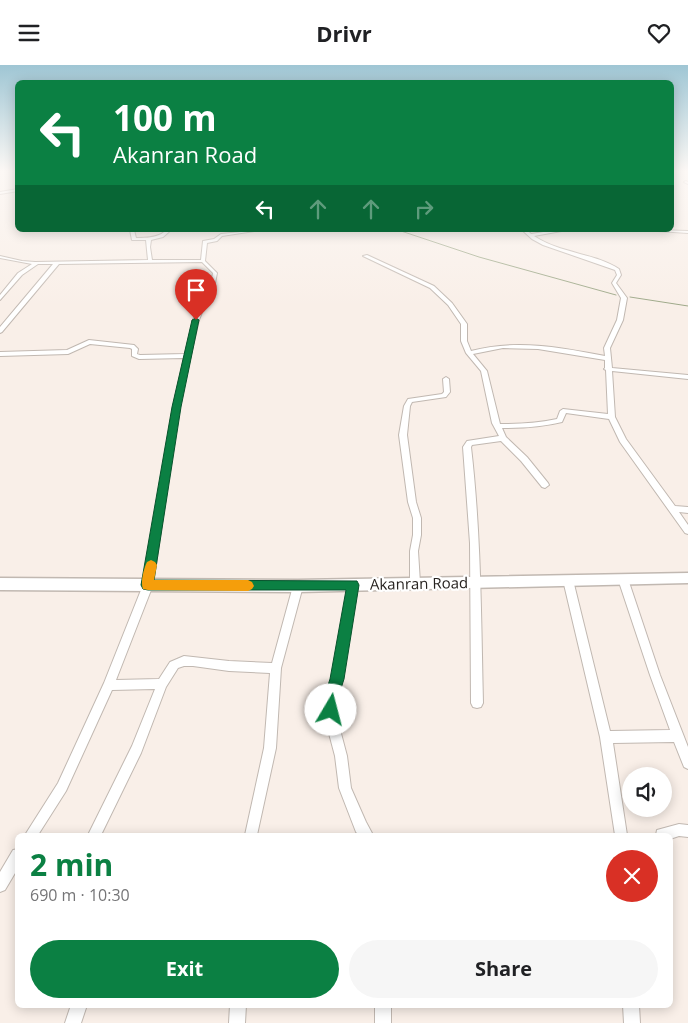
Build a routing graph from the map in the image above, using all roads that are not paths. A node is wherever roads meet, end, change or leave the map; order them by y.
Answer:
1 (674, 231) edge
2 (132, 232) edge
3 (166, 232) edge
4 (244, 232) edge
5 (527, 232) edge
6 (552, 232) edge
7 (688, 232) edge
8 (532, 235) junction
9 (148, 239) junction
10 (365, 256) dead end
11 (0, 257) edge
12 (203, 261) junction
13 (150, 262) junction
14 (37, 263) junction
15 (57, 263) junction
16 (0, 298) edge
17 (0, 331) edge
18 (469, 353) junction
19 (0, 354) edge
20 (188, 356) junction
21 (608, 359) junction
22 (608, 369) junction
23 (688, 377) edge
24 (446, 379) dead end
25 (612, 417) junction
26 (497, 426) junction
27 (503, 438) junction
28 (545, 485) dead end
29 (672, 509) junction
30 (688, 510) edge
31 (688, 531) edge
32 (688, 578) edge
33 (623, 579) junction
34 (568, 580) junction
35 (476, 582) junction
36 (415, 583) junction
37 (0, 584) edge
38 (148, 585) junction
39 (353, 585) junction
40 (298, 586) junction
41 (276, 668) junction
42 (162, 684) junction
43 (109, 685) junction
44 (478, 703) dead end
45 (678, 736) junction
46 (606, 737) junction
47 (688, 763) edge
48 (688, 831) edge
49 (31, 833) edge
50 (95, 833) edge
51 (251, 833) edge
52 (365, 833) edge
53 (620, 833) edge
54 (670, 833) edge
55 (15, 860) edge
56 (0, 885) edge
57 (78, 1008) edge
58 (238, 1008) edge
59 (383, 1008) edge
60 (631, 1008) edge
61 (72, 1023) edge
62 (238, 1023) edge
63 (383, 1023) edge
64 (632, 1023) edge

1 - 7 street
2 - 9 street
3 - 9 street
4 - 12 street
5 - 8 street
6 - 8 street
8 - 21 street
9 - 13 street
10 - 18 street
11 - 14 street
12 - 13 street
12 - 20 street
13 - 15 street
14 - 15 street
14 - 16 street
15 - 17 street
18 - 21 street
18 - 26 street
19 - 20 street
20 - 38 street
21 - 22 street
22 - 23 street
22 - 25 street
24 - 36 street
25 - 26 street
25 - 29 street
26 - 27 street
27 - 28 street
27 - 35 street
29 - 30 street
29 - 31 street
32 - 33 main road, Akanran Road
33 - 34 main road, Akanran Road
33 - 45 street
34 - 35 main road, Akanran Road
34 - 46 street
35 - 36 main road, Akanran Road
35 - 44 street
36 - 39 main road, Akanran Road
37 - 38 main road, Akanran Road
38 - 40 main road, Akanran Road
38 - 43 street
39 - 40 main road, Akanran Road
39 - 52 street
40 - 41 street
41 - 42 street
41 - 51 street
42 - 43 street
42 - 50 street
43 - 49 street
45 - 46 street
45 - 47 street
46 - 53 street
48 - 54 street
55 - 56 street
57 - 61 street
58 - 62 street
59 - 63 street
60 - 64 street

